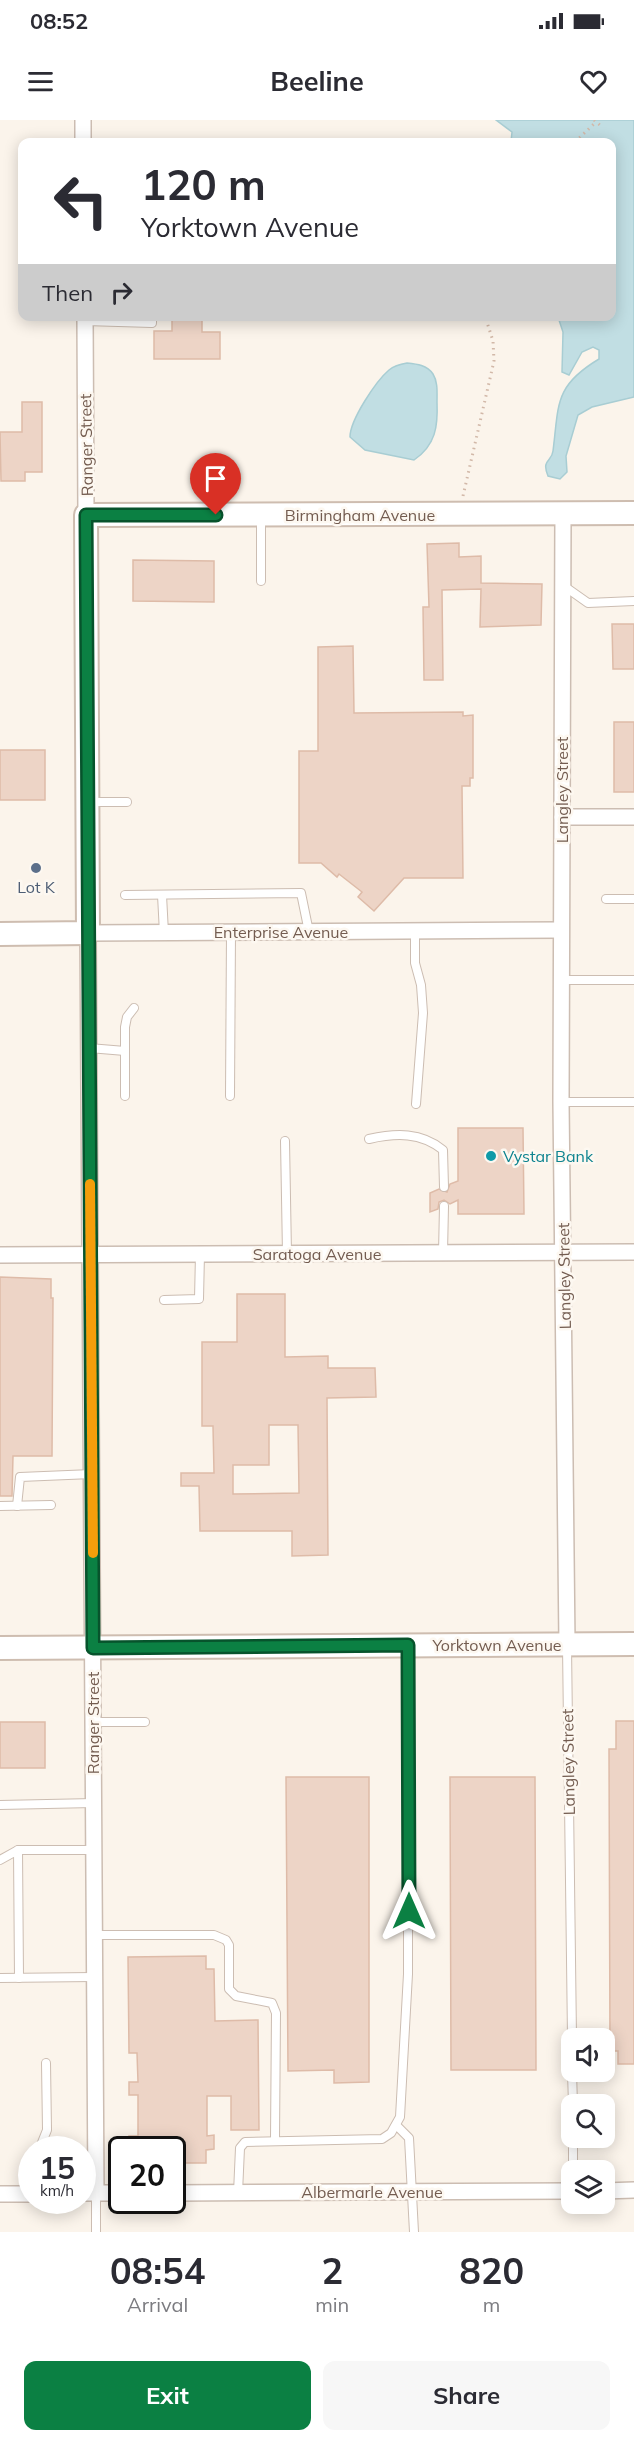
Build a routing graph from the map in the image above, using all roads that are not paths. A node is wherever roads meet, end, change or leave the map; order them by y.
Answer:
1 (83, 120) edge
2 (83, 138) edge
3 (85, 321) edge
4 (130, 321) edge
5 (152, 321) edge
6 (563, 513) junction
7 (634, 513) edge
8 (86, 515) junction
9 (261, 515) junction
10 (261, 581) dead end
11 (562, 585) junction
12 (634, 601) edge
13 (87, 802) junction
14 (127, 802) dead end
15 (562, 817) junction
16 (634, 817) edge
17 (162, 894) junction
18 (125, 895) dead end
19 (606, 899) dead end
20 (634, 899) edge
21 (561, 930) junction
22 (415, 931) junction
23 (231, 932) junction
24 (309, 932) junction
25 (88, 933) junction
26 (164, 933) junction
27 (0, 934) edge
28 (561, 980) junction
29 (634, 980) edge
30 (134, 1008) dead end
31 (89, 1048) junction
32 (125, 1051) junction
33 (125, 1096) dead end
34 (230, 1096) dead end
35 (561, 1102) junction
36 (634, 1102) edge
37 (416, 1104) dead end
38 (369, 1139) dead end
39 (285, 1142) dead end
40 (444, 1187) dead end
41 (444, 1206) dead end
42 (634, 1252) edge
43 (443, 1253) junction
44 (563, 1253) junction
45 (200, 1254) junction
46 (287, 1254) junction
47 (0, 1255) edge
48 (91, 1255) junction
49 (164, 1300) dead end
50 (92, 1474) junction
51 (51, 1505) dead end
52 (0, 1506) edge
53 (17, 1506) junction
54 (567, 1644) junction
55 (634, 1644) edge
56 (408, 1645) junction
57 (0, 1648) edge
58 (93, 1648) junction
59 (94, 1722) junction
60 (145, 1722) dead end
61 (94, 1803) junction
62 (0, 1805) edge
63 (18, 1850) junction
64 (94, 1850) junction
65 (0, 1860) edge
66 (94, 1935) junction
67 (94, 1977) junction
68 (0, 1978) edge
69 (19, 1978) junction
70 (572, 2028) edge
71 (46, 2063) dead end
72 (396, 2125) junction
73 (45, 2136) edge
74 (90, 2136) edge
75 (275, 2140) junction
76 (634, 2190) edge
77 (561, 2191) edge
78 (615, 2191) edge
79 (412, 2192) junction
80 (186, 2193) edge
81 (238, 2193) junction
82 (0, 2194) edge
83 (18, 2194) edge
84 (93, 2214) edge
85 (96, 2232) edge
86 (414, 2232) edge

1 - 2 street
3 - 8 street, Ranger Street
4 - 5 lane
6 - 7 main road, Birmingham Avenue
6 - 9 main road, Birmingham Avenue
6 - 11 street, Langley Street
8 - 9 main road, Birmingham Avenue
8 - 13 main road, Ranger Street
9 - 10 lane
11 - 12 lane
11 - 15 street, Langley Street
13 - 14 lane
13 - 25 main road, Ranger Street
15 - 16 street
15 - 21 street, Langley Street
17 - 18 lane
17 - 24 lane
17 - 26 lane
19 - 20 lane
21 - 22 street, Enterprise Avenue
21 - 28 street, Langley Street
22 - 24 street, Enterprise Avenue
22 - 37 lane
23 - 24 street, Enterprise Avenue
23 - 26 street, Enterprise Avenue
23 - 34 lane
25 - 26 street, Enterprise Avenue
25 - 27 main road, Enterprise Avenue
25 - 31 street, Ranger Street
28 - 29 lane
28 - 35 street, Langley Street
30 - 32 lane
31 - 32 lane
31 - 48 street, Ranger Street
32 - 33 lane
35 - 36 lane
35 - 44 street, Langley Street
38 - 40 lane
39 - 46 lane
41 - 43 lane
42 - 44 street, Saratoga Avenue
43 - 44 street, Saratoga Avenue
43 - 46 street, Saratoga Avenue
44 - 54 street, Langley Street
45 - 46 street, Saratoga Avenue
45 - 48 street, Saratoga Avenue
45 - 49 lane
47 - 48 street, Saratoga Avenue
48 - 50 street, Ranger Street
50 - 53 lane
50 - 58 street, Ranger Street
51 - 53 lane
52 - 53 lane
54 - 55 main road, Yorktown Avenue
54 - 56 main road, Yorktown Avenue
54 - 70 lane, Langley Street
56 - 58 main road, Yorktown Avenue
56 - 72 lane
57 - 58 main road, Yorktown Avenue
58 - 59 street, Ranger Street
59 - 60 lane
59 - 61 street, Ranger Street
61 - 62 lane
61 - 64 street, Ranger Street
63 - 64 lane
63 - 65 lane
63 - 69 lane
64 - 66 street, Ranger Street
66 - 67 street, Ranger Street
66 - 75 lane
67 - 69 lane
67 - 74 street, Ranger Street
68 - 69 lane
71 - 73 lane
72 - 75 lane
72 - 79 lane
75 - 81 lane
76 - 78 street
77 - 79 street, Albermarle Avenue
79 - 81 street, Albermarle Avenue
79 - 86 lane
80 - 81 street, Albermarle Avenue
82 - 83 street
84 - 85 lane

